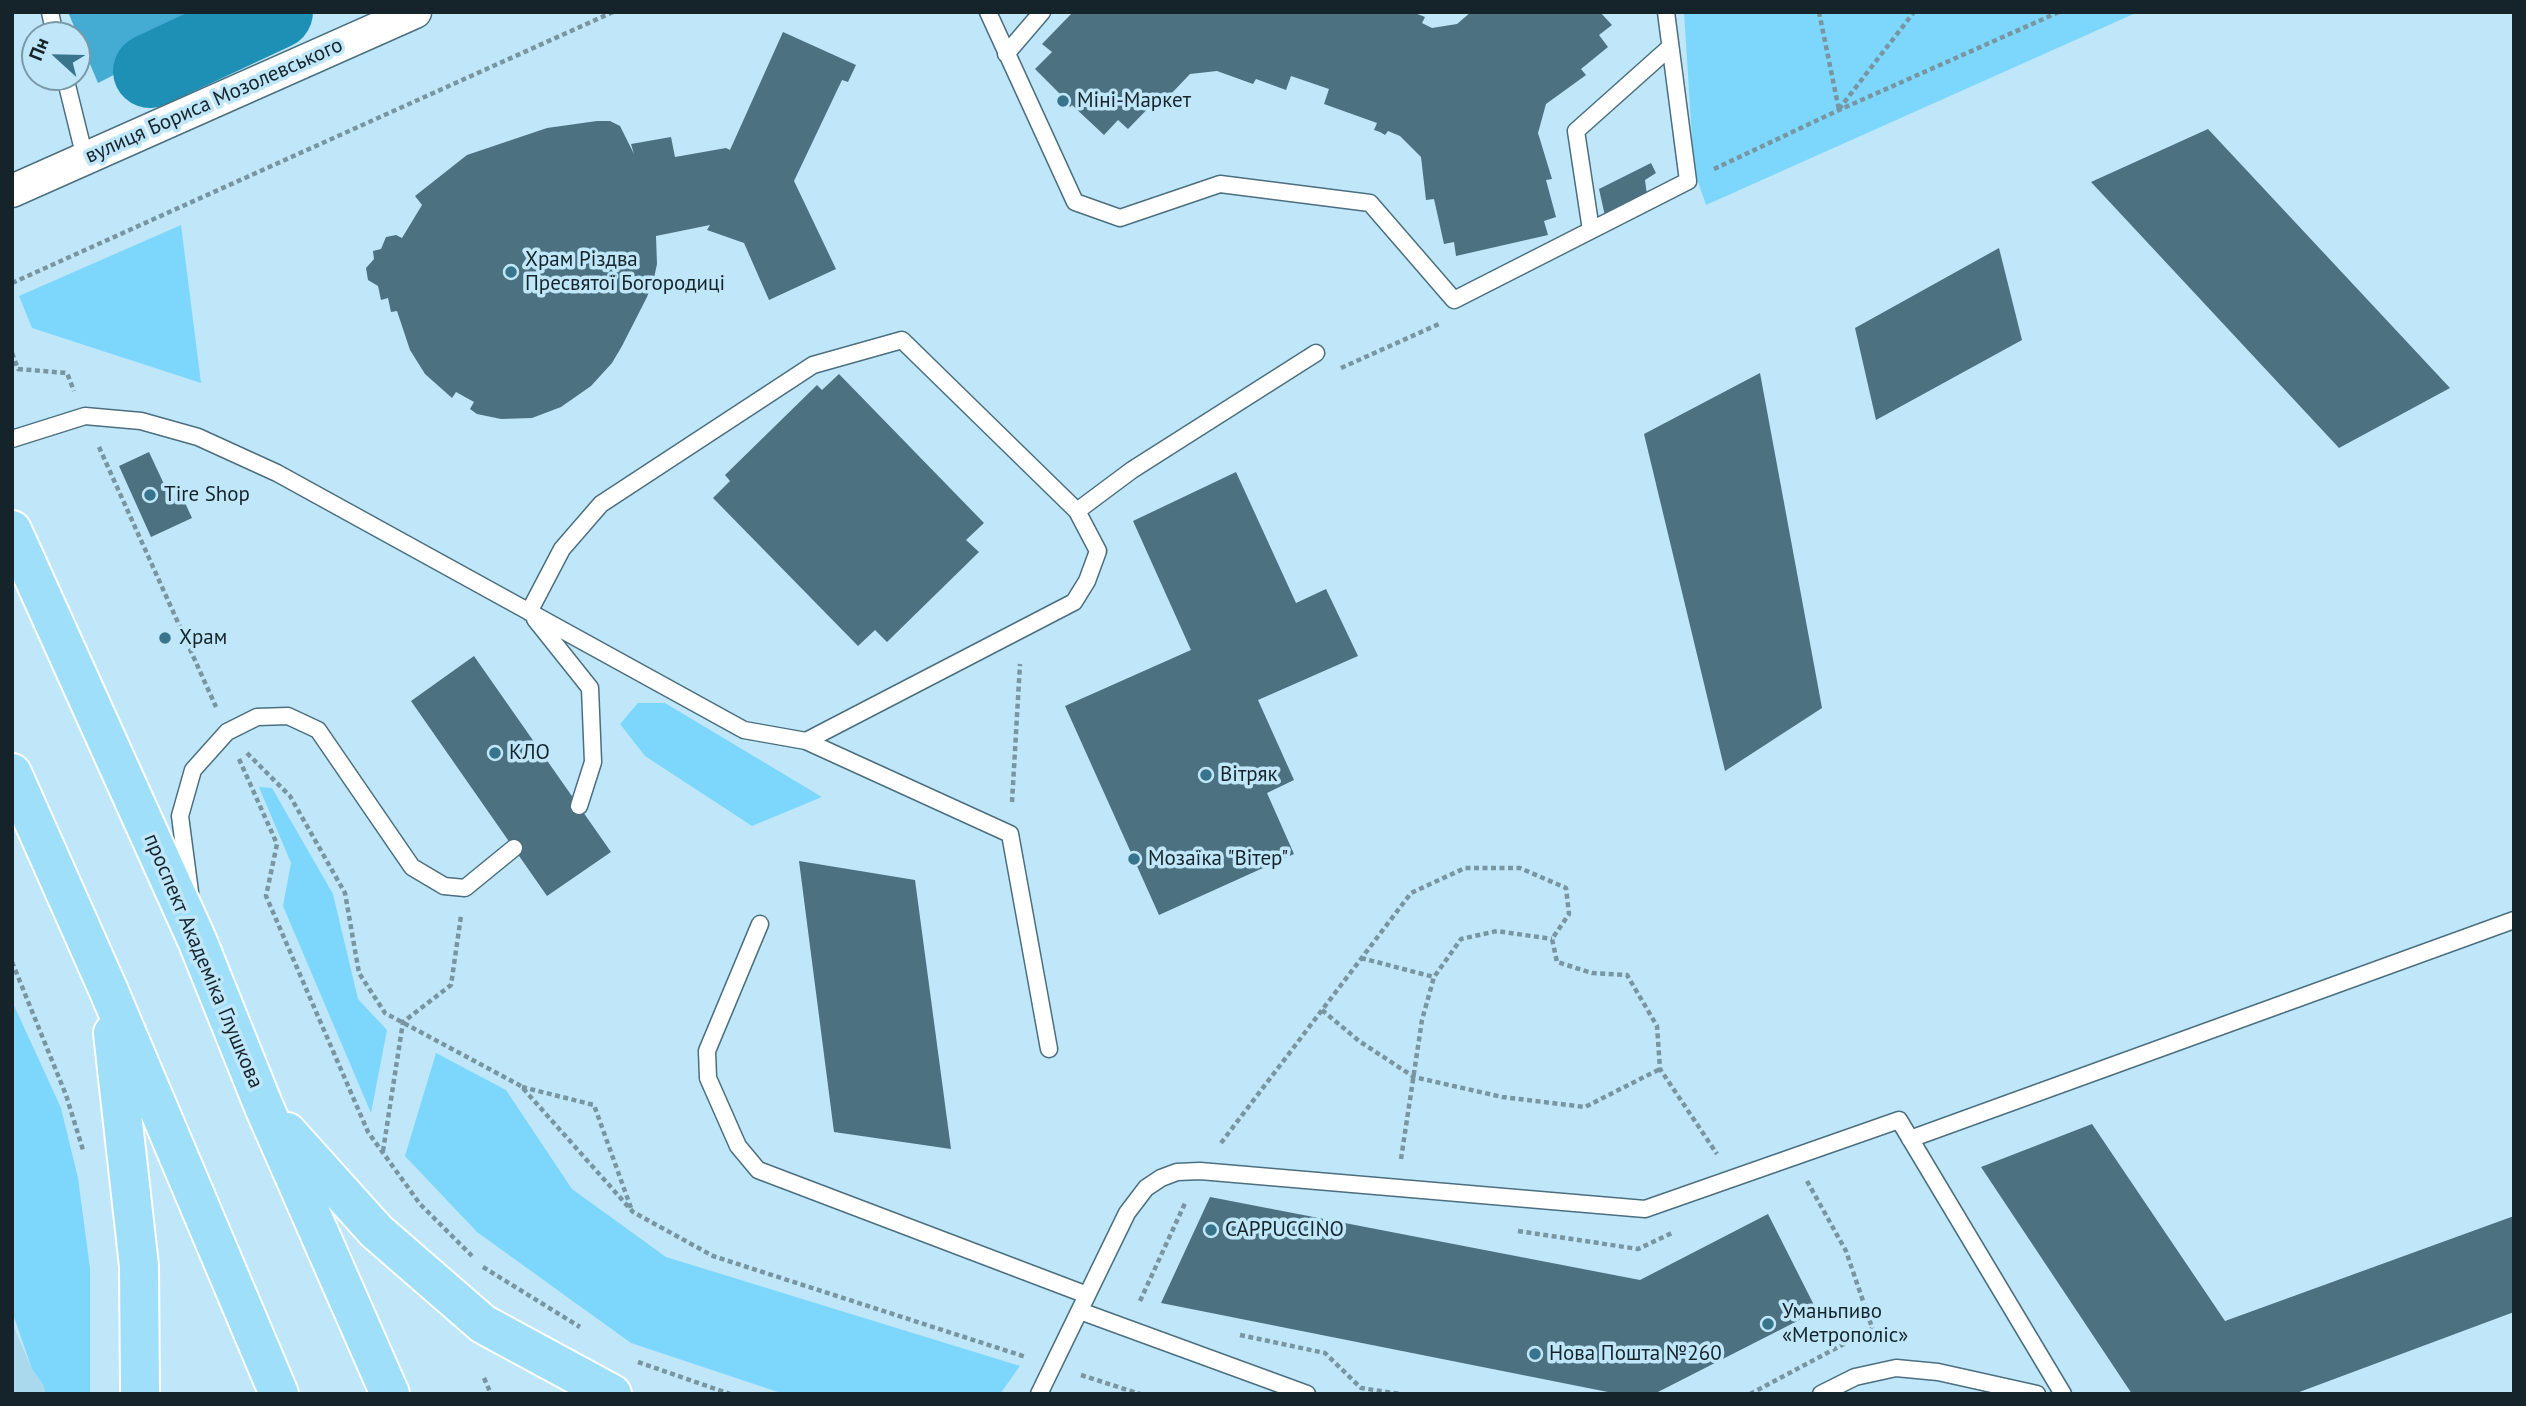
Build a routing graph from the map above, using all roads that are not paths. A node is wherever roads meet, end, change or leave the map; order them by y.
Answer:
1 (415, 12) edge
2 (988, 12) edge
3 (1042, 12) edge
4 (1665, 12) edge
5 (1669, 48) junction
6 (1006, 54) junction
7 (68, 91) edge
8 (85, 158) junction
9 (12, 191) edge
10 (1591, 230) junction
11 (1316, 353) road end
12 (12, 439) edge
13 (1077, 511) junction
14 (12, 530) edge
15 (529, 612) junction
16 (806, 741) junction
17 (12, 773) edge
18 (579, 806) dead end
19 (514, 848) dead end
20 (2514, 920) edge
21 (760, 924) dead end
22 (197, 940) junction
23 (108, 989) junction
24 (1049, 1049) dead end
25 (264, 1107) junction
26 (1910, 1139) junction
27 (1087, 1295) junction
28 (1080, 1311) junction
29 (140, 1394) edge
30 (279, 1394) edge
31 (390, 1394) edge
32 (612, 1394) edge
33 (1039, 1394) edge
34 (1307, 1394) edge
35 (1821, 1394) edge
36 (2037, 1394) edge
37 (2063, 1394) edge

1 - 8 street, вулиця Бориса Мозолевського
2 - 6 lane
3 - 6 lane
4 - 5 lane
5 - 10 lane
5 - 10 lane
6 - 10 lane
7 - 8 lane
8 - 9 street, вулиця Бориса Мозолевського
11 - 13 lane
12 - 15 lane
13 - 15 lane
13 - 16 lane
14 - 22 highway, проспект Академіка Глушкова
15 - 16 lane
15 - 18 lane
16 - 24 lane
17 - 23 highway
19 - 22 lane
20 - 26 lane
21 - 27 lane
22 - 25 highway, проспект Академіка Глушкова
23 - 29 highway
23 - 30 highway
25 - 31 highway, проспект Академіка Глушкова
25 - 32 highway
26 - 27 lane
26 - 37 lane
27 - 28 lane
28 - 33 lane
28 - 34 lane
35 - 36 lane

